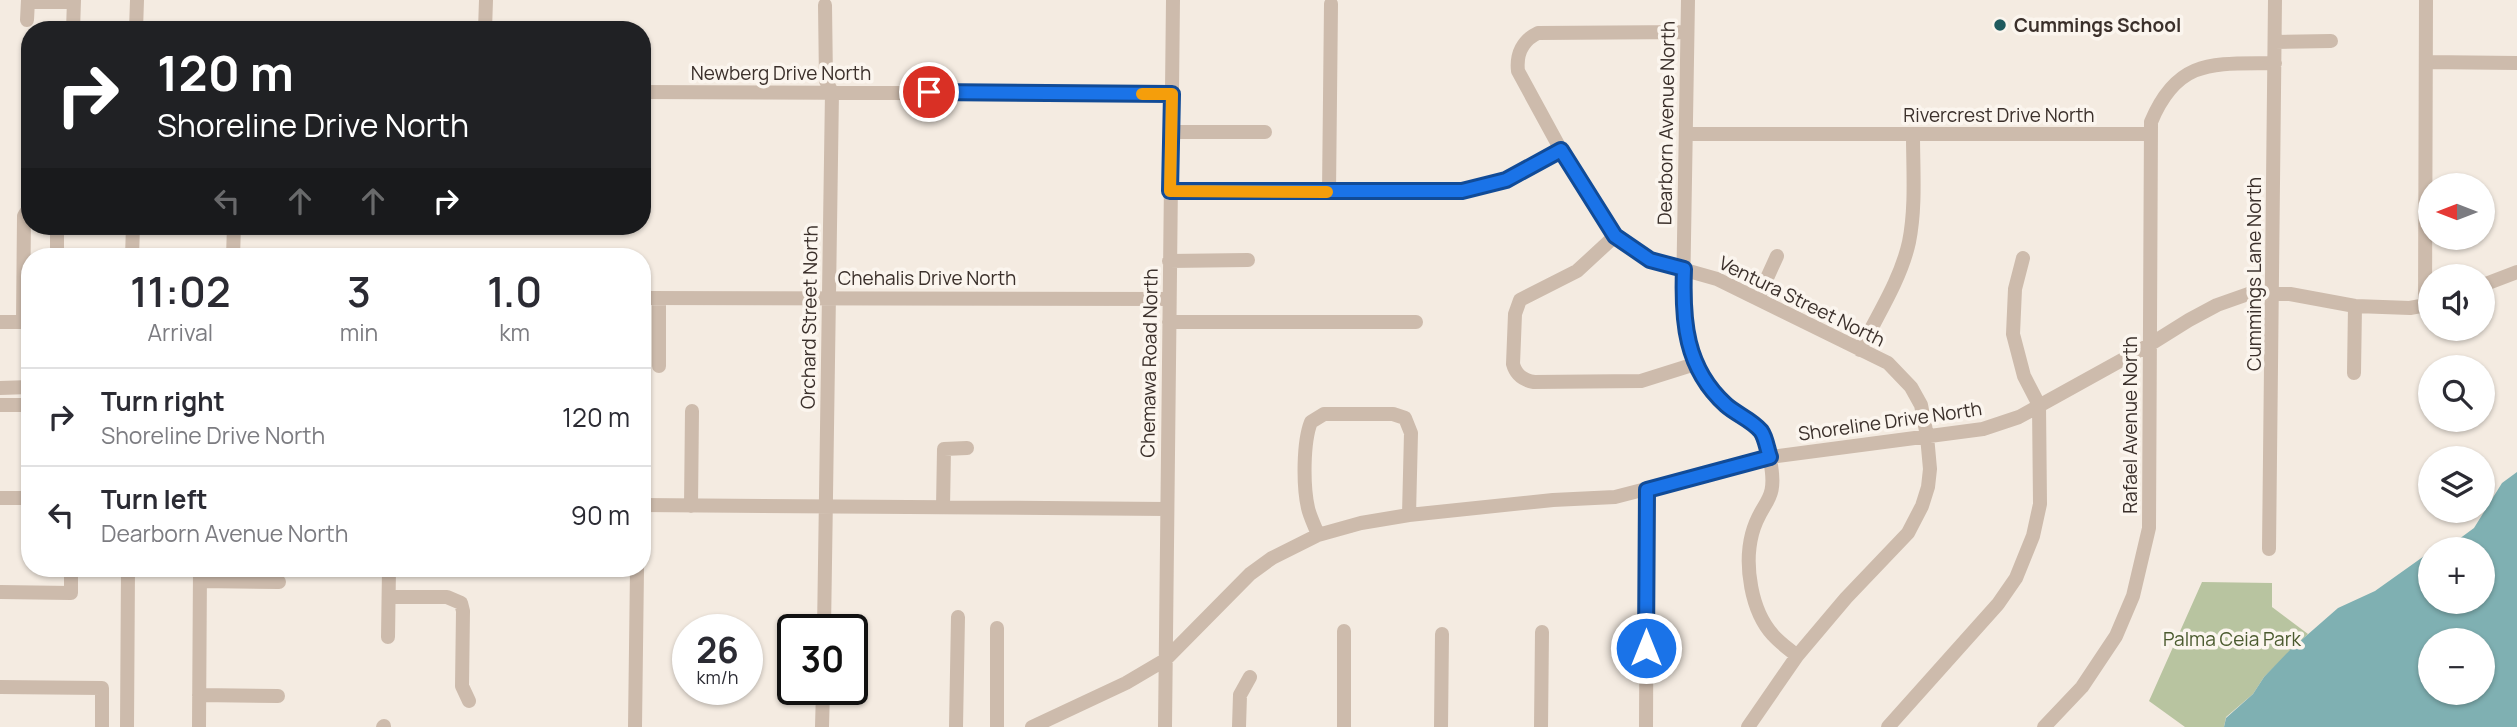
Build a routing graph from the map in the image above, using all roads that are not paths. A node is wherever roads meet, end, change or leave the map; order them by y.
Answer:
1 (137, 0) edge
2 (486, 0) edge
3 (1173, 0) edge
4 (1689, 0) edge
5 (2275, 0) edge
6 (2426, 0) edge
7 (28, 1) edge
8 (74, 1) edge
9 (1331, 4) dead end
10 (825, 5) dead end
11 (27, 20) dead end
12 (73, 21) edge
13 (136, 21) edge
14 (485, 21) edge
15 (1686, 32) junction
16 (2332, 41) dead end
17 (2275, 42) junction
18 (2426, 62) junction
19 (2275, 63) junction
20 (2517, 63) edge
21 (651, 92) edge
22 (832, 92) junction
23 (1172, 94) junction
24 (1171, 132) junction
25 (1265, 132) dead end
26 (1686, 134) junction
27 (2150, 134) junction
28 (1913, 135) junction
29 (1561, 150) junction
30 (1170, 191) junction
31 (1329, 192) junction
32 (1615, 236) junction
33 (1777, 257) dead end
34 (2023, 258) dead end
35 (1248, 260) dead end
36 (1170, 261) junction
37 (2428, 264) edge
38 (1684, 269) junction
39 (2517, 272) edge
40 (2495, 280) edge
41 (2273, 293) junction
42 (829, 297) junction
43 (651, 298) edge
44 (659, 298) junction
45 (1758, 298) junction
46 (1169, 299) junction
47 (2418, 305) edge
48 (2355, 306) junction
49 (0, 322) edge
50 (21, 322) edge
51 (1168, 322) junction
52 (1416, 322) dead end
53 (2149, 345) junction
54 (1860, 350) junction
55 (1695, 364) junction
56 (659, 366) dead end
57 (2354, 373) dead end
58 (21, 387) edge
59 (0, 388) edge
60 (0, 405) edge
61 (21, 405) edge
62 (2039, 405) junction
63 (692, 411) dead end
64 (1927, 436) junction
65 (967, 448) dead end
66 (1770, 457) junction
67 (1647, 490) junction
68 (0, 498) edge
69 (21, 498) edge
70 (651, 505) edge
71 (691, 506) junction
72 (826, 507) junction
73 (943, 507) junction
74 (1166, 509) junction
75 (1409, 515) junction
76 (1318, 535) junction
77 (2269, 548) dead end
78 (71, 577) edge
79 (128, 577) edge
80 (200, 577) edge
81 (223, 577) edge
82 (389, 577) edge
83 (638, 577) edge
84 (279, 582) dead end
85 (0, 592) edge
86 (389, 597) junction
87 (824, 614) edge
88 (958, 617) dead end
89 (997, 628) dead end
90 (1344, 631) dead end
91 (1542, 632) dead end
92 (1442, 634) dead end
93 (388, 637) dead end
94 (1797, 656) junction
95 (1165, 660) junction
96 (1250, 677) dead end
97 (0, 687) edge
98 (199, 695) junction
99 (278, 696) dead end
100 (469, 701) dead end
101 (823, 705) edge
102 (102, 727) edge
103 (127, 727) edge
104 (199, 727) edge
105 (635, 727) edge
106 (822, 727) edge
107 (956, 727) edge
108 (997, 727) edge
109 (1032, 727) edge
110 (1165, 727) edge
111 (1239, 727) edge
112 (1344, 727) edge
113 (1441, 727) edge
114 (1541, 727) edge
115 (1646, 727) edge
116 (1748, 727) edge
117 (1888, 727) edge
118 (2044, 727) edge

1 - 13 street
2 - 14 street
3 - 23 street, Chemawa Road North
4 - 15 street, Dearborn Avenue North
5 - 17 street, Cummings Lane North
6 - 18 street
7 - 8 street
7 - 11 street
8 - 12 street
9 - 31 street
10 - 22 street, Orchard Street North
15 - 26 street, Dearborn Avenue North
15 - 29 street, Ventura Street North
16 - 17 street
17 - 19 street, Cummings Lane North
18 - 20 street
18 - 37 street
19 - 27 street
19 - 41 street, Cummings Lane North
21 - 22 street, Newberg Drive North
22 - 23 street, Newberg Drive North
22 - 42 street, Orchard Street North
23 - 24 street, Chemawa Road North
24 - 25 street
24 - 30 street, Chemawa Road North
26 - 28 street, Rivercrest Drive North
26 - 38 street, Dearborn Avenue North
27 - 28 street, Rivercrest Drive North
27 - 53 street, Rafael Avenue North
28 - 54 street
29 - 31 street
29 - 32 street, Ventura Street North
30 - 31 street
30 - 36 street, Chemawa Road North
32 - 38 street, Ventura Street North
32 - 55 street
33 - 45 street
34 - 62 street
35 - 36 street
36 - 46 street, Chemawa Road North
38 - 45 street, Ventura Street North
38 - 55 street, Dearborn Avenue North
39 - 40 street
41 - 48 street, Shoreline Drive North
41 - 53 street, Shoreline Drive North
41 - 77 street, Cummings Lane North
42 - 44 street, Chehalis Drive North
42 - 46 street, Chehalis Drive North
42 - 72 street, Orchard Street North
43 - 44 street, Chehalis Drive North
44 - 56 street
45 - 54 street, Ventura Street North
46 - 51 street, Chemawa Road North
47 - 48 street, Shoreline Drive North
48 - 57 street
49 - 50 street
51 - 52 street
51 - 74 street, Chemawa Road North
53 - 62 street, Shoreline Drive North
53 - 118 street, Rafael Avenue North
54 - 64 street, Ventura Street North
55 - 66 street, Dearborn Avenue North
58 - 59 street
60 - 61 street
62 - 64 street, Shoreline Drive North
62 - 117 street
63 - 71 street
64 - 66 street, Shoreline Drive North
64 - 94 street, Ventura Street North
65 - 73 street
66 - 67 street, Shoreline Drive North
66 - 94 street, Dearborn Avenue North
67 - 75 street, Shoreline Drive North
67 - 115 street
68 - 69 street
70 - 71 street
71 - 72 street
72 - 73 street
72 - 87 street, Orchard Street North
73 - 74 street
74 - 95 street, Chemawa Road North
75 - 76 street, Shoreline Drive North
75 - 76 street
76 - 95 street, Shoreline Drive North
78 - 85 street
79 - 103 street
80 - 98 street
81 - 84 street
82 - 86 street
83 - 105 street
86 - 93 street
86 - 100 street
88 - 107 street
89 - 108 street
90 - 112 street
91 - 114 street
92 - 113 street
94 - 116 street, Ventura Street North
95 - 109 street, Shoreline Drive North
95 - 110 street, Chemawa Road North
96 - 111 street
97 - 102 street
98 - 99 street
98 - 104 street
101 - 106 street

